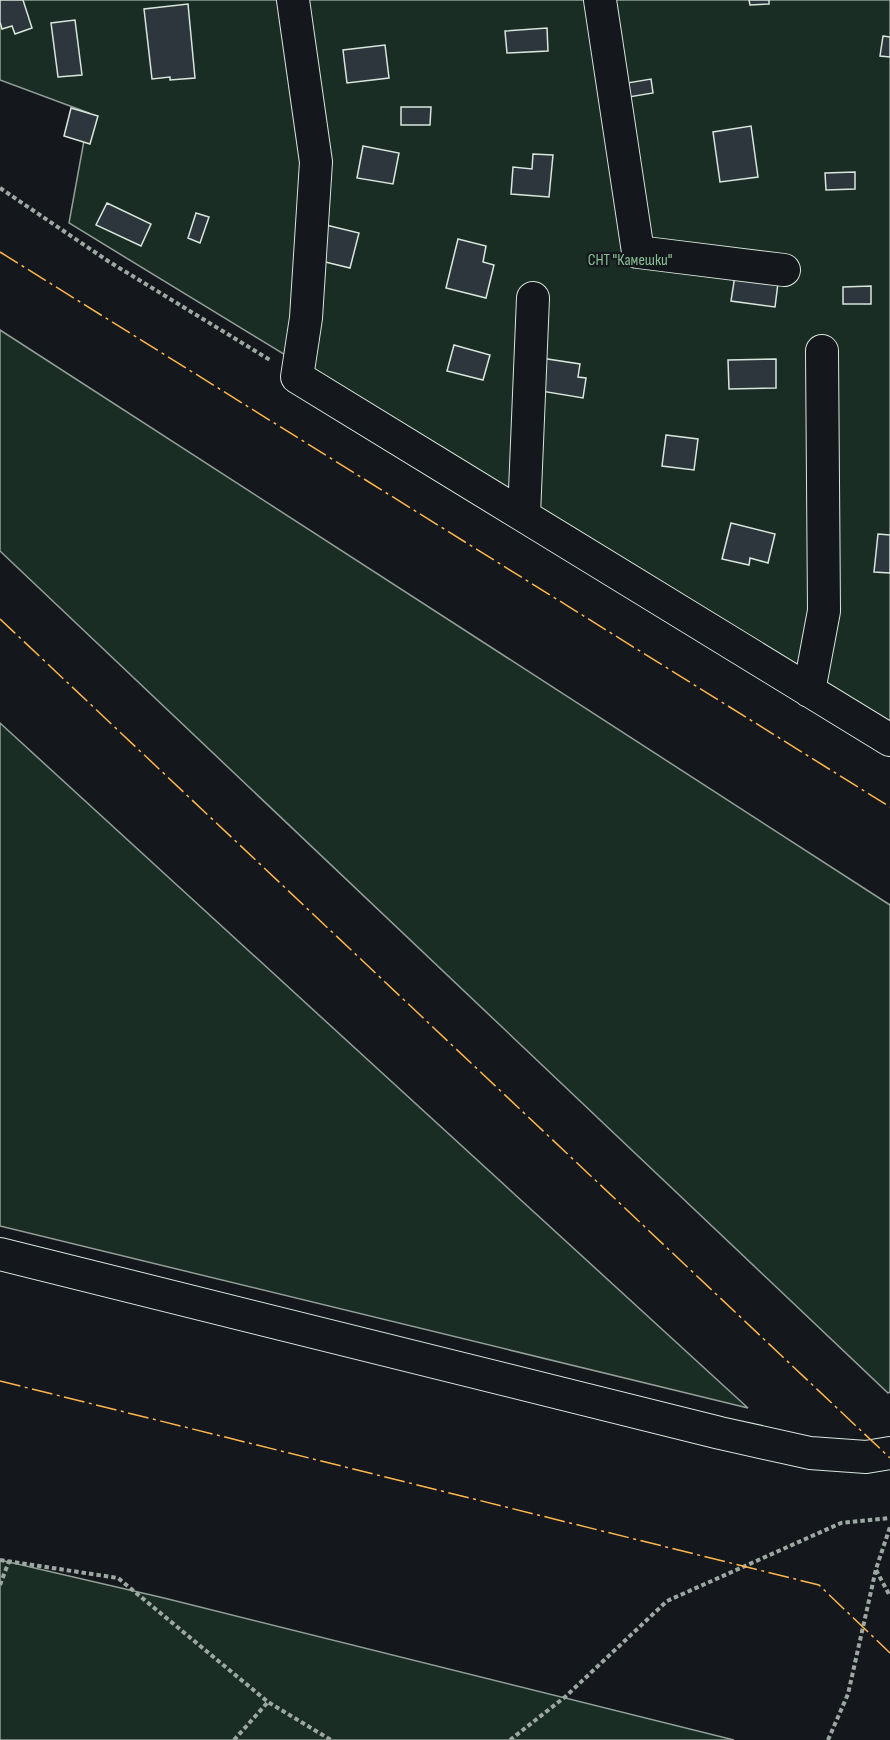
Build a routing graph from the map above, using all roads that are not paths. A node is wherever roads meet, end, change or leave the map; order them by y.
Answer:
1 (293, 0) edge
2 (600, 0) edge
3 (784, 270) dead end
4 (533, 298) dead end
5 (822, 351) dead end
6 (524, 516) junction
7 (810, 691) junction
8 (890, 740) edge
9 (0, 1254) edge
10 (890, 1453) edge

1 - 6 street
2 - 3 street
4 - 6 street
5 - 7 street
6 - 7 street
7 - 8 street
9 - 10 street

